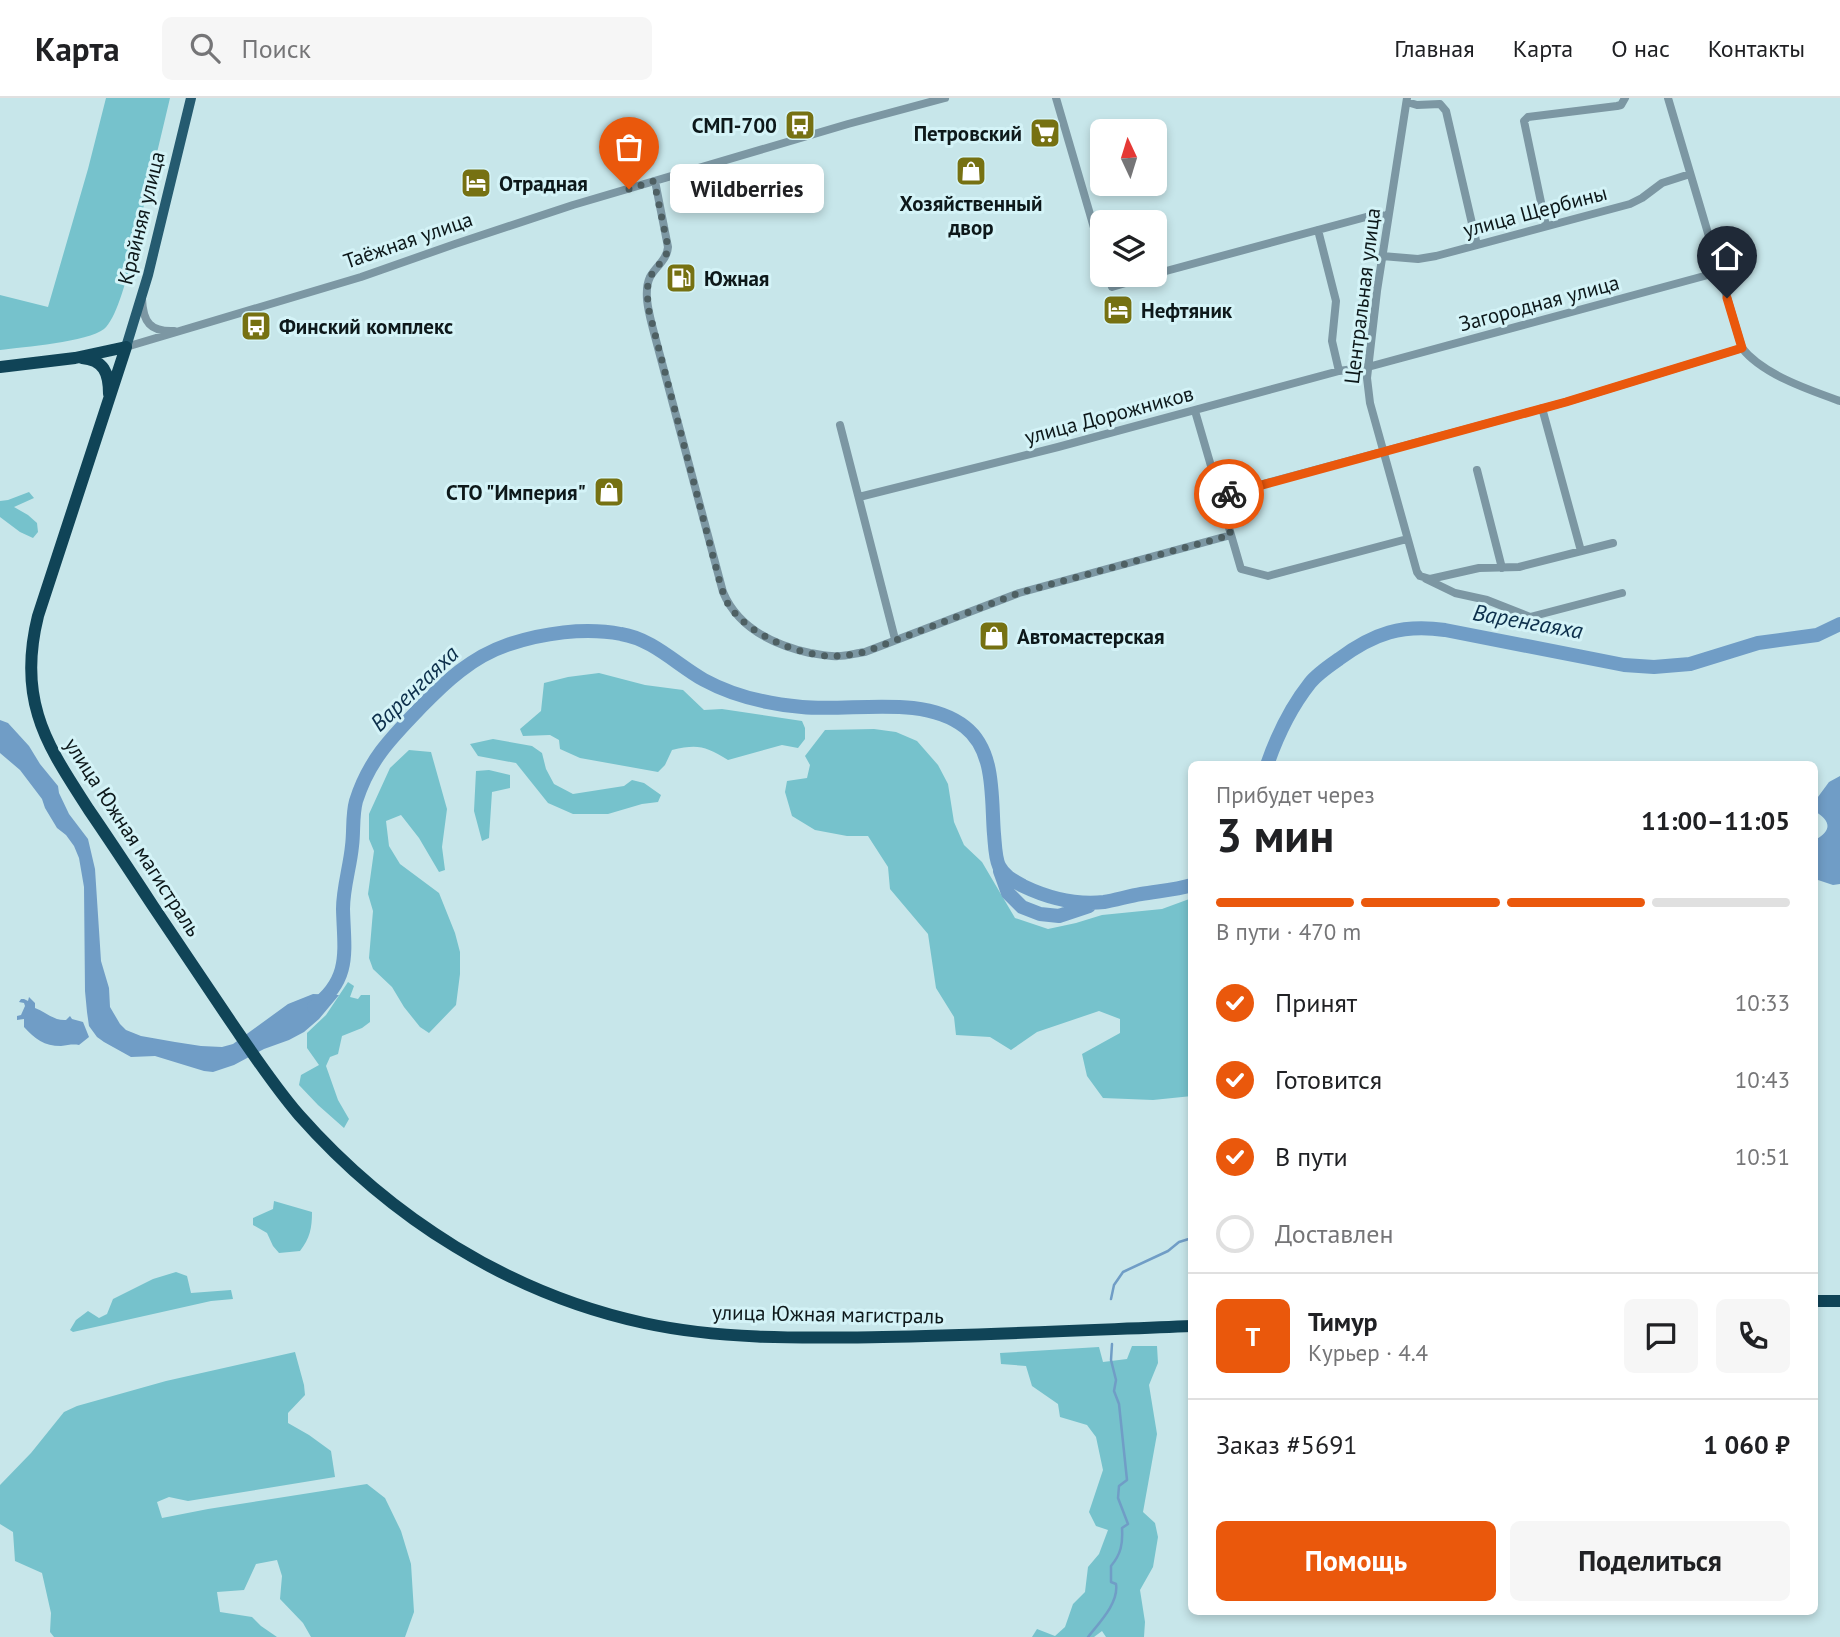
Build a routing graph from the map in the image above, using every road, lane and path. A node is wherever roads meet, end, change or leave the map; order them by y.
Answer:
1 (191, 98) edge
2 (945, 98) edge
3 (1056, 98) edge
4 (1625, 98) edge
5 (1668, 98) edge
6 (1407, 100) edge
7 (1690, 174) junction
8 (654, 181) junction
9 (1090, 214) edge
10 (1388, 216) junction
11 (1546, 226) junction
12 (1318, 230) junction
13 (1477, 245) junction
14 (1382, 257) junction
15 (1167, 271) edge
16 (1719, 272) junction
17 (142, 295) junction
18 (188, 330) junction
19 (126, 347) junction
20 (1742, 348) junction
21 (75, 358) junction
22 (0, 367) edge
23 (1368, 367) junction
24 (1339, 371) junction
25 (110, 401) junction
26 (1840, 401) edge
27 (1542, 408) junction
28 (1195, 411) junction
29 (840, 425) dead end
30 (1383, 451) junction
31 (1477, 470) dead end
32 (1219, 496) junction
33 (859, 497) junction
34 (1231, 535) junction
35 (1407, 538) junction
36 (1613, 543) dead end
37 (1581, 551) junction
38 (1502, 568) junction
39 (1423, 577) junction
40 (1622, 593) dead end
41 (895, 639) junction
42 (1840, 1300) edge
43 (1818, 1301) edge
44 (1188, 1326) edge

1 - 17 main road, Крайняя улица
2 - 8 street, Таёжная улица
3 - 9 street
4 - 11 street
5 - 7 street
6 - 10 street, Центральная улица
6 - 13 street
7 - 11 street, улица Щербины
7 - 16 street
8 - 18 street, Таёжная улица
8 - 41 street
10 - 12 street
10 - 14 street, Центральная улица
11 - 13 street, улица Щербины
12 - 15 street
12 - 24 street
13 - 14 street, улица Щербины
14 - 23 street, Центральная улица
16 - 20 street
16 - 23 street, Загородная улица
17 - 18 street
17 - 19 main road, Крайняя улица
18 - 19 street, Таёжная улица
19 - 21 highway, Таёжная улица
19 - 25 highway, улица Южная магистраль
20 - 26 street
20 - 27 street
21 - 22 highway, Таёжная улица
21 - 25 highway
23 - 24 street, улица Дорожников
23 - 30 street, Центральная улица
24 - 28 street, улица Дорожников
25 - 44 highway, улица Южная магистраль
27 - 30 street
27 - 37 street
28 - 32 street
28 - 33 street, улица Дорожников
29 - 33 street
30 - 32 street
30 - 35 street, Центральная улица
31 - 38 street
32 - 34 street
33 - 41 street
34 - 35 street
34 - 41 street
35 - 39 street, Центральная улица
36 - 37 street
37 - 38 street
38 - 39 street
39 - 40 street
42 - 43 highway

